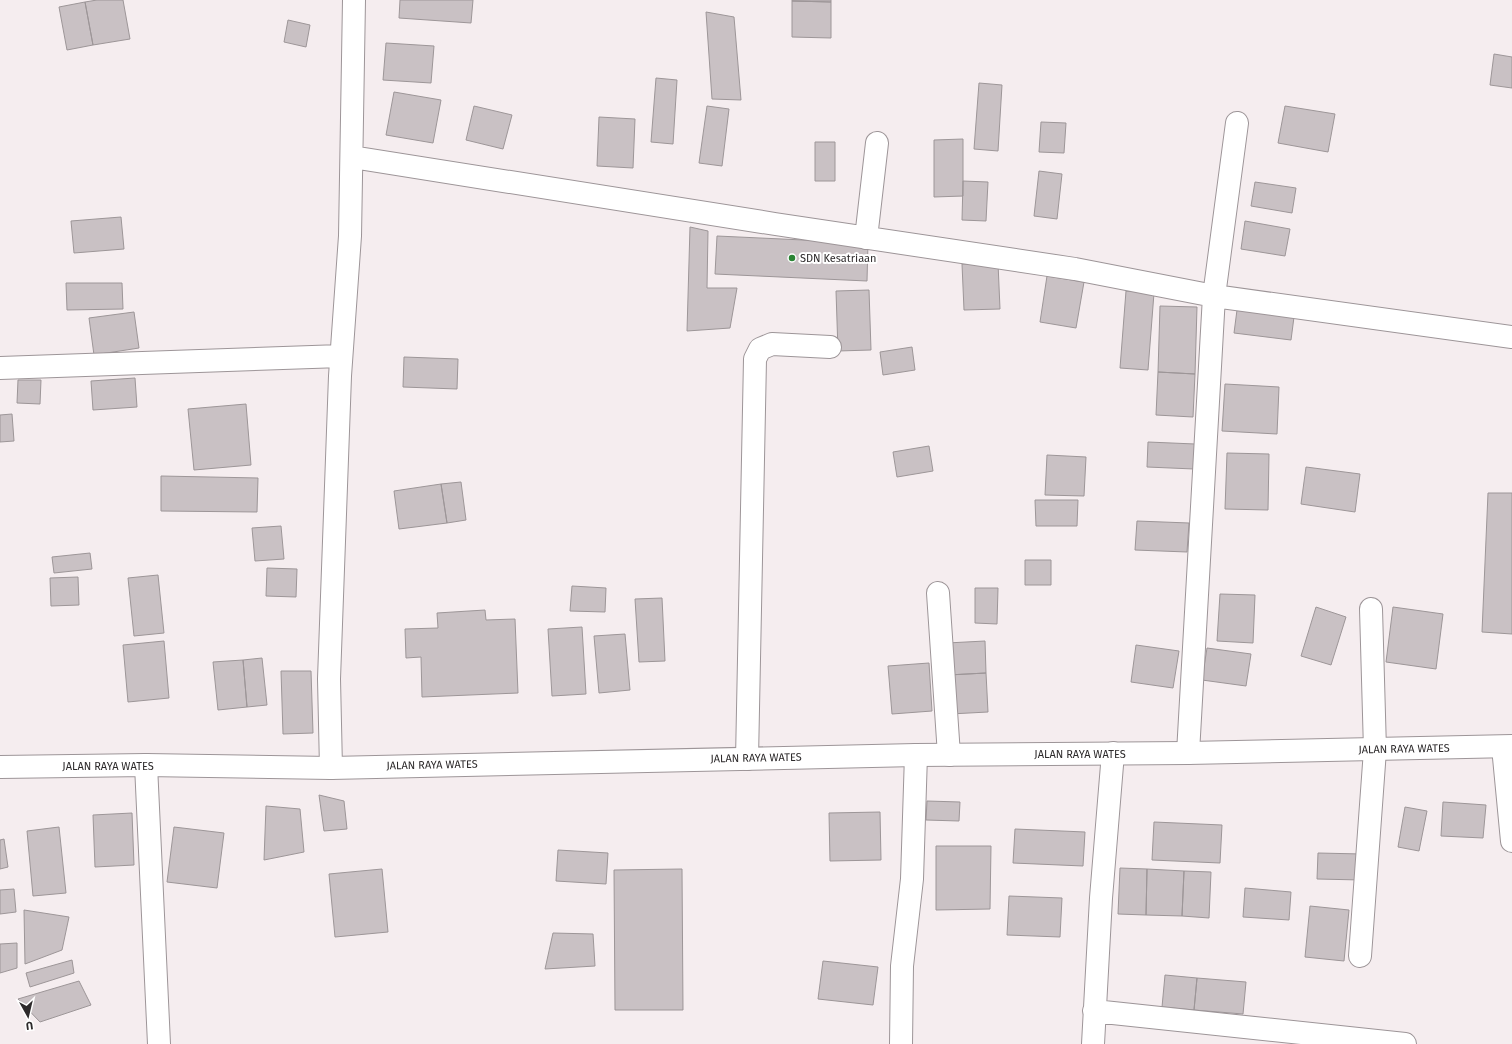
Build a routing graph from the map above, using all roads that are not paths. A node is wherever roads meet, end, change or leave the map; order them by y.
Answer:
1 (354, 0) edge
2 (1237, 123) dead end
3 (877, 144) dead end
4 (352, 157) junction
5 (866, 238) junction
6 (1214, 296) junction
7 (1512, 337) edge
8 (830, 347) dead end
9 (341, 356) junction
10 (0, 368) edge
11 (938, 593) dead end
12 (1371, 609) dead end
13 (1507, 746) edge
14 (1375, 750) junction
15 (1113, 753) junction
16 (1188, 753) junction
17 (949, 754) junction
18 (916, 755) junction
19 (747, 759) junction
20 (146, 765) junction
21 (0, 767) edge
22 (331, 768) junction
23 (1512, 840) edge
24 (1360, 956) dead end
25 (1094, 1011) junction
26 (160, 1044) edge
27 (901, 1044) edge
28 (1093, 1044) edge
29 (1405, 1044) edge

1 - 4 main road
2 - 6 main road
3 - 5 main road
4 - 5 main road
4 - 9 main road
5 - 6 main road
6 - 7 main road
6 - 16 main road
8 - 19 main road
9 - 10 main road
9 - 22 main road
11 - 17 main road
12 - 14 main road
13 - 14 main road, JALAN RAYA WATES
13 - 23 main road
14 - 16 main road, JALAN RAYA WATES
14 - 24 main road
15 - 16 main road, JALAN RAYA WATES
15 - 17 main road, JALAN RAYA WATES
15 - 25 main road
17 - 18 main road, JALAN RAYA WATES
18 - 19 main road, JALAN RAYA WATES
18 - 27 main road
19 - 22 main road, JALAN RAYA WATES
20 - 21 main road, JALAN RAYA WATES
20 - 22 main road, JALAN RAYA WATES
20 - 26 main road
25 - 28 main road
25 - 29 main road

